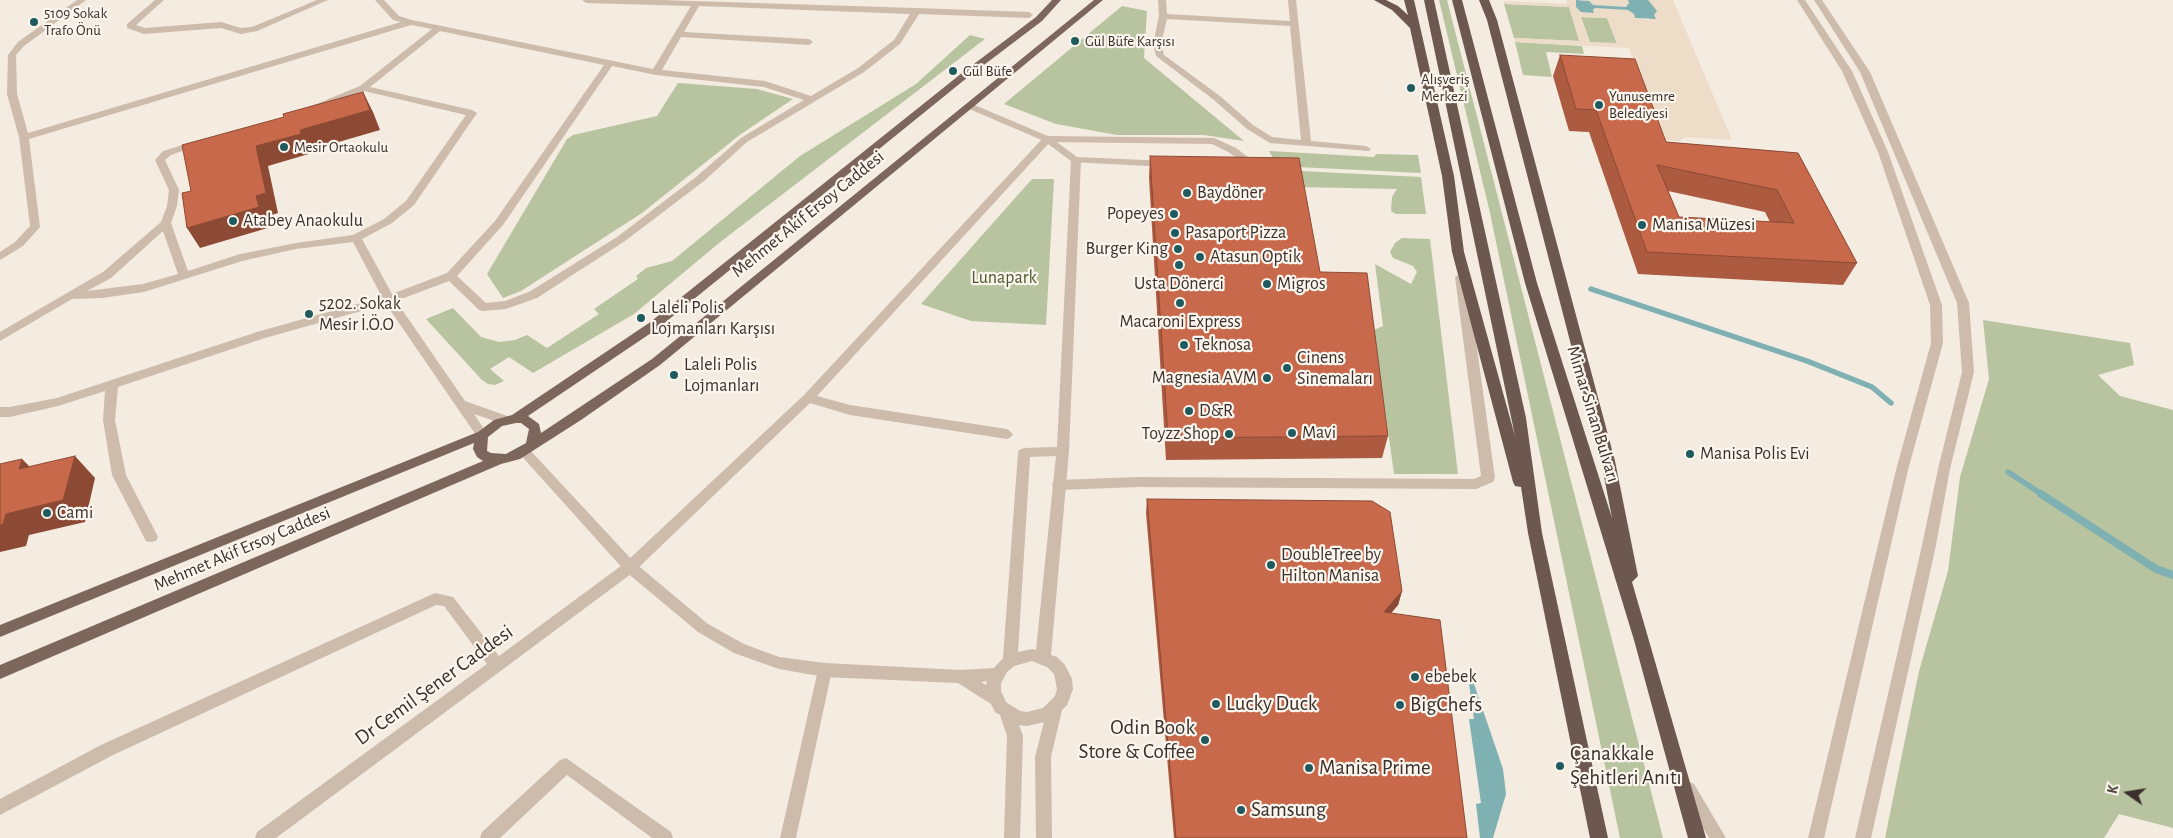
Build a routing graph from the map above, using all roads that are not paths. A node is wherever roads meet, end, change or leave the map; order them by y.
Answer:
1 (82, 0) edge
2 (160, 0) edge
3 (324, 0) edge
4 (379, 0) edge
5 (586, 0) edge
6 (1057, 0) edge
7 (1100, 0) edge
8 (1162, 0) edge
9 (1292, 0) edge
10 (1379, 0) edge
11 (1409, 0) edge
12 (1428, 0) edge
13 (1457, 0) edge
14 (1484, 0) edge
15 (1492, 0) edge
16 (1801, 0) edge
17 (1818, 0) edge
18 (715, 2) edge
19 (696, 4) junction
20 (916, 11) junction
21 (1029, 15) dead end
22 (1163, 16) junction
23 (1492, 20) junction
24 (410, 22) junction
25 (1295, 24) junction
26 (436, 30) junction
27 (1417, 31) junction
28 (678, 34) junction
29 (809, 42) dead end
30 (12, 55) junction
31 (0, 56) edge
32 (610, 63) junction
33 (656, 72) junction
34 (363, 88) junction
35 (12, 94) junction
36 (0, 96) edge
37 (811, 99) junction
38 (970, 106) junction
39 (302, 112) edge
40 (24, 137) junction
41 (1047, 139) junction
42 (214, 140) edge
43 (1306, 144) junction
44 (1366, 149) dead end
45 (1076, 160) junction
46 (1178, 165) edge
47 (1237, 167) edge
48 (166, 223) junction
49 (356, 238) junction
50 (1458, 252) junction
51 (0, 257) edge
52 (184, 276) junction
53 (451, 276) junction
54 (70, 294) junction
55 (389, 299) junction
56 (0, 337) edge
57 (112, 383) junction
58 (808, 398) junction
59 (463, 405) junction
60 (0, 412) edge
61 (511, 419) junction
62 (1007, 434) dead end
63 (482, 436) junction
64 (527, 449) junction
65 (1063, 451) junction
66 (497, 460) junction
67 (1059, 485) junction
68 (1535, 533) junction
69 (151, 537) dead end
70 (630, 567) junction
71 (0, 631) edge
72 (1642, 640) junction
73 (1043, 658) junction
74 (1010, 661) junction
75 (497, 665) junction
76 (825, 670) junction
77 (0, 672) edge
78 (997, 674) junction
79 (960, 677) junction
80 (995, 699) junction
81 (1056, 708) junction
82 (1007, 714) junction
83 (1678, 774) junction
84 (0, 807) edge
85 (263, 838) edge
86 (488, 838) edge
87 (665, 838) edge
88 (788, 838) edge
89 (1012, 838) edge
90 (1044, 838) edge
91 (1599, 838) edge
92 (1697, 838) edge
93 (1718, 838) edge
94 (1816, 838) edge
95 (1863, 838) edge

1 - 30 street
2 - 3 street
4 - 24 street
5 - 19 street
6 - 61 main road, Mehmet Akif Ersoy Caddesi
7 - 38 main road, Mehmet Akif Ersoy Caddesi
8 - 22 street
9 - 25 street
10 - 27 highway
11 - 27 highway
12 - 68 highway
13 - 72 highway, Mimar Sinan Bulvarı
14 - 23 highway
15 - 23 highway
16 - 94 street
17 - 95 street
18 - 19 street
18 - 20 street
19 - 28 street
20 - 21 street
20 - 37 street
22 - 25 street
22 - 43 street
23 - 72 highway
24 - 26 street
24 - 40 street
25 - 43 street
26 - 32 street
26 - 34 street
27 - 50 highway
28 - 29 street
28 - 33 street
30 - 31 street
30 - 35 street
32 - 33 street
32 - 53 street
33 - 37 street
34 - 39 street
34 - 49 street
35 - 36 street
35 - 40 street
37 - 53 street
38 - 41 street
38 - 64 main road, Mehmet Akif Ersoy Caddesi
40 - 51 street
41 - 45 street
41 - 47 street
41 - 58 street, Dr Cemil Şener Caddesi
42 - 48 street
43 - 44 street
45 - 46 street
45 - 65 street
48 - 52 street
48 - 54 street
49 - 52 street
49 - 55 street
50 - 67 street
50 - 68 highway
52 - 54 street
53 - 55 street
54 - 56 street
55 - 57 street
55 - 59 street
57 - 60 street
57 - 69 street
58 - 62 street
58 - 70 street, Dr Cemil Şener Caddesi
59 - 61 street
59 - 63 street
61 - 63 main road
61 - 64 main road
63 - 66 main road
63 - 71 main road, Mehmet Akif Ersoy Caddesi
64 - 66 main road
64 - 70 street
65 - 67 street
65 - 74 street
66 - 77 main road, Mehmet Akif Ersoy Caddesi
67 - 73 street
68 - 91 highway
70 - 75 street, Dr Cemil Şener Caddesi
70 - 76 street
72 - 83 highway, Mimar Sinan Bulvarı
73 - 74 street
73 - 81 street
74 - 78 street
75 - 84 street
75 - 85 street, Dr Cemil Şener Caddesi
76 - 79 street
76 - 88 street
78 - 79 street
78 - 80 street
79 - 80 street
80 - 82 street
81 - 82 street
81 - 90 street
82 - 89 street
83 - 92 highway, Mimar Sinan Bulvarı
83 - 93 street
86 - 87 street

